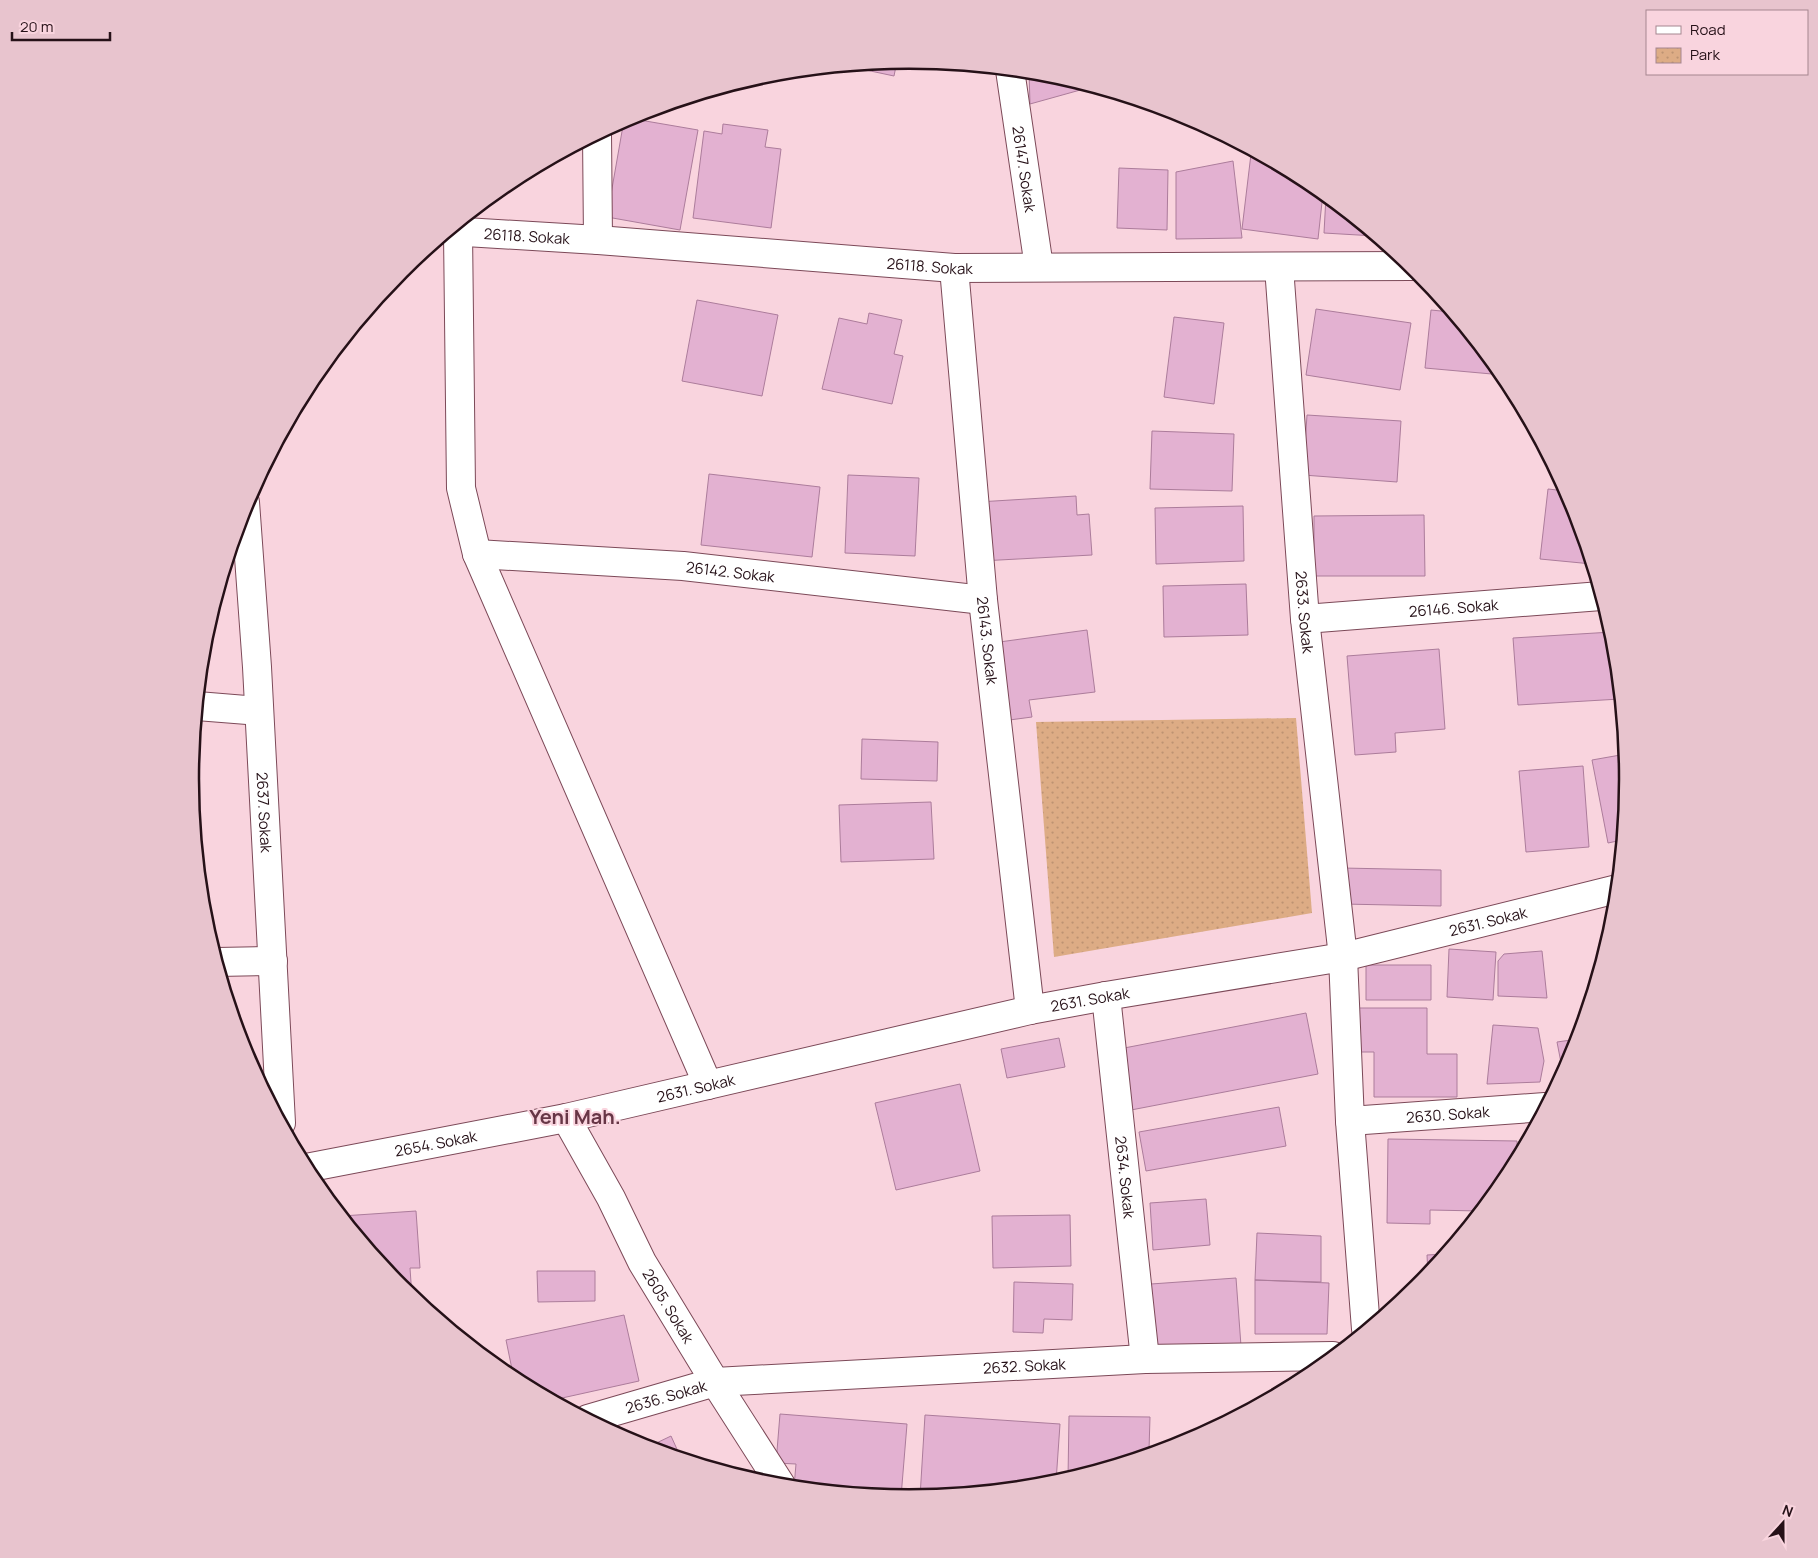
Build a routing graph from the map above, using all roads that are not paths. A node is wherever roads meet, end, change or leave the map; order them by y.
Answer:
1 (1011, 76) edge
2 (598, 141) edge
3 (458, 231) edge
4 (453, 235) edge
5 (598, 240) junction
6 (1399, 266) edge
7 (1039, 267) junction
8 (1279, 267) junction
9 (954, 268) junction
10 (247, 522) edge
11 (477, 554) junction
12 (1595, 596) edge
13 (983, 600) junction
14 (1305, 619) junction
15 (203, 706) edge
16 (259, 711) junction
17 (1610, 891) edge
18 (1343, 957) junction
19 (273, 961) junction
20 (223, 962) edge
21 (1106, 996) junction
22 (1030, 1010) junction
23 (708, 1085) junction
24 (1538, 1107) edge
25 (280, 1109) edge
26 (566, 1118) junction
27 (1350, 1121) junction
28 (314, 1167) edge
29 (1365, 1322) edge
30 (1322, 1356) edge
31 (1145, 1359) junction
32 (715, 1382) junction
33 (595, 1416) edge
34 (776, 1477) edge

1 - 7 street, 26147. Sokak
2 - 5 street
3 - 5 street, 26118. Sokak
4 - 11 street
5 - 9 street, 26118. Sokak
6 - 8 street, 26118. Sokak
7 - 8 street, 26118. Sokak
7 - 9 street, 26118. Sokak
8 - 14 street, 2633. Sokak
9 - 13 street, 26143. Sokak
10 - 16 street, 2637. Sokak
11 - 13 street, 26142. Sokak
11 - 23 street
12 - 14 street, 26146. Sokak
13 - 22 street, 26143. Sokak
14 - 18 street, 2633. Sokak
15 - 16 street
16 - 19 street, 2637. Sokak
17 - 18 street, 2631. Sokak
18 - 21 street, 2631. Sokak
18 - 27 street, 2633. Sokak
19 - 20 street
19 - 25 street, 2637. Sokak
21 - 22 street, 2631. Sokak
21 - 31 street, 2634. Sokak
22 - 23 street, 2631. Sokak
23 - 26 street, 2631. Sokak
24 - 27 street, 2630. Sokak
26 - 28 street, 2654. Sokak
26 - 32 street, 2605. Sokak
27 - 29 street, 2633. Sokak
30 - 31 street, 2632. Sokak
31 - 32 street, 2632. Sokak
32 - 33 street, 2636. Sokak
32 - 34 street, 2605. Sokak

